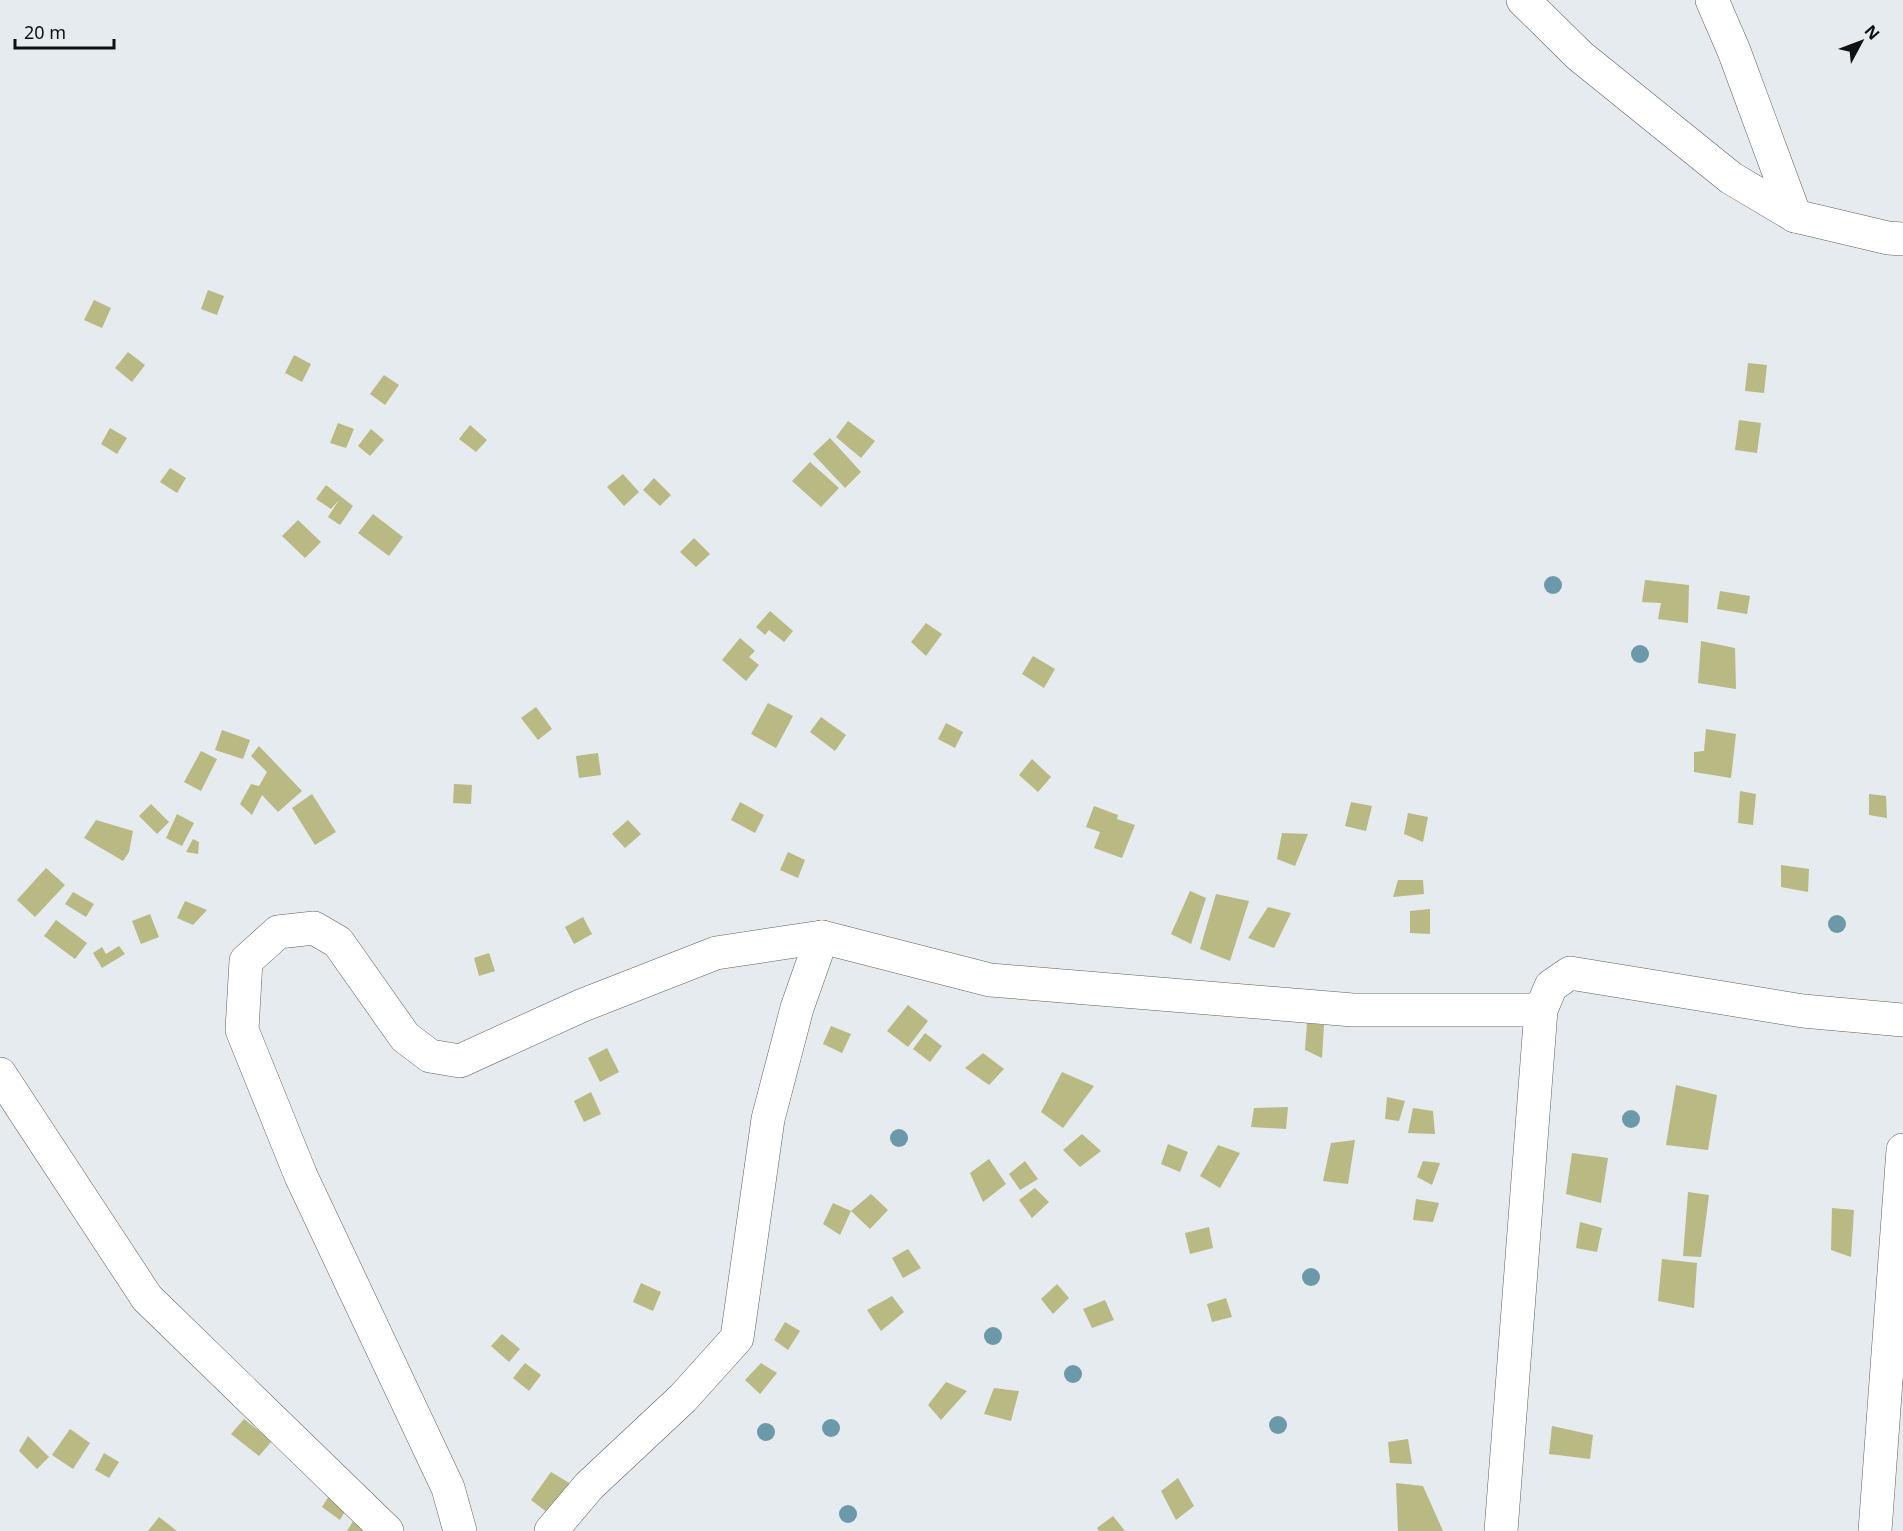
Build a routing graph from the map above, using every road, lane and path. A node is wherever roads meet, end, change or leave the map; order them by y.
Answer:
1 (1523, 0) edge
2 (1712, 0) edge
3 (1795, 216) junction
4 (1903, 239) edge
5 (822, 937) junction
6 (1541, 1010) junction
7 (1903, 1020) edge
8 (0, 1074) edge
9 (1903, 1150) edge
10 (387, 1531) edge
11 (460, 1531) edge
12 (551, 1531) edge
13 (1501, 1531) edge
14 (1875, 1531) edge

1 - 3 street
2 - 3 street
3 - 4 street
5 - 6 street
5 - 11 street
5 - 12 street
6 - 7 street
6 - 13 street
8 - 10 street
9 - 14 street

